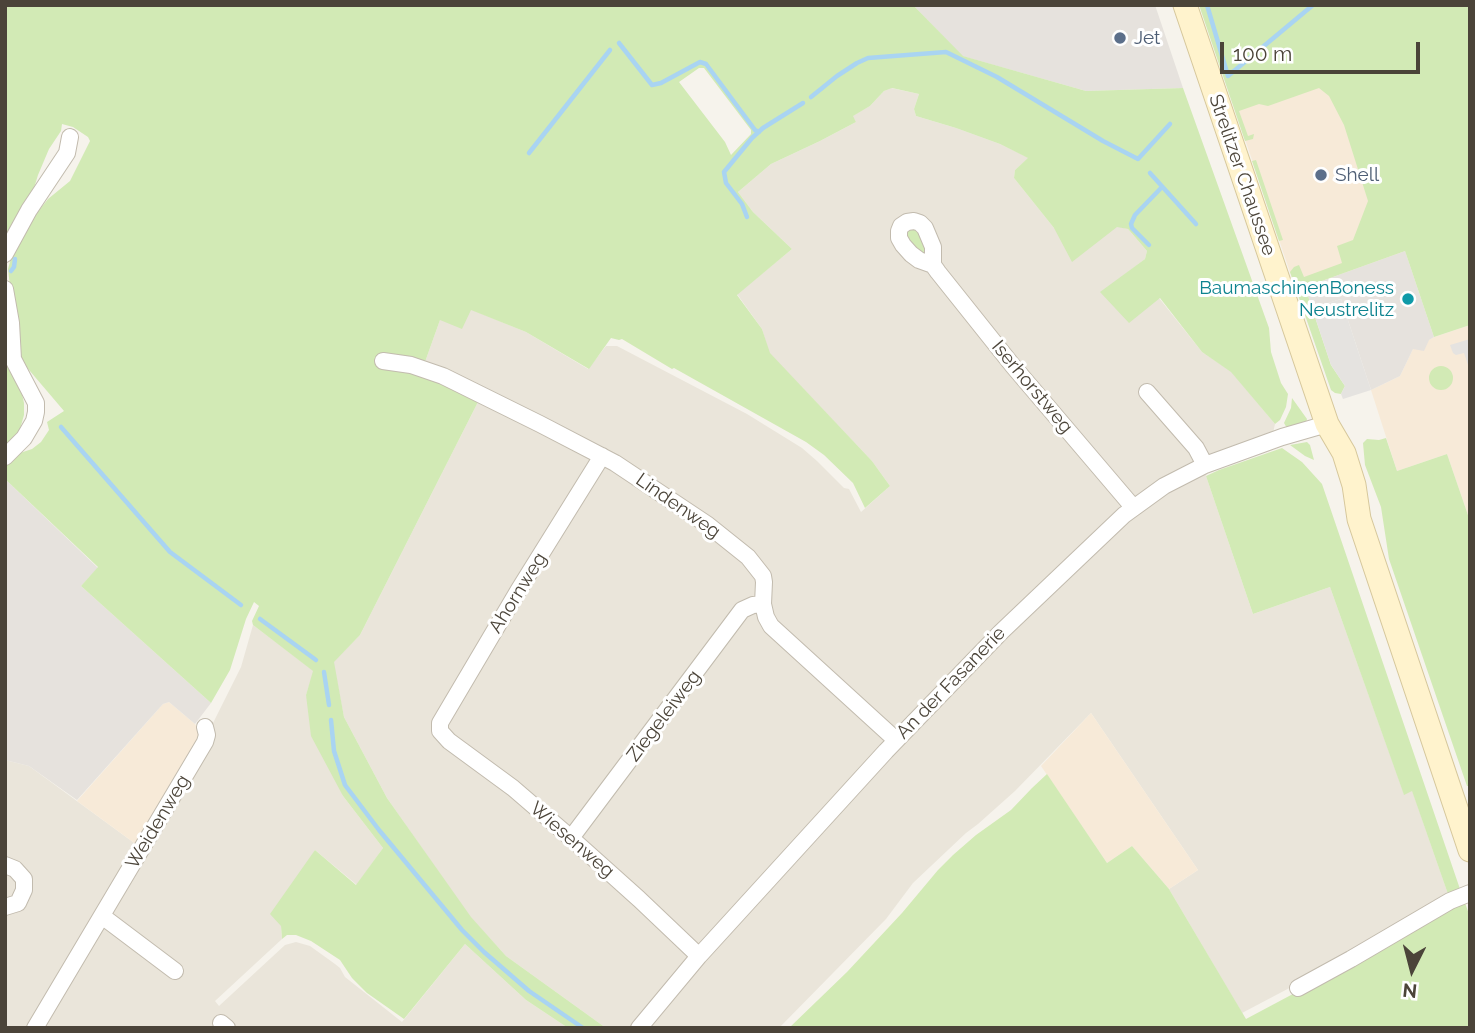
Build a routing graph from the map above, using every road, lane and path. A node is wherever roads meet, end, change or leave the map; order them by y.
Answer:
1 (1185, 5) edge
2 (70, 137) dead end
3 (5, 254) edge
4 (933, 265) dead end
5 (5, 289) edge
6 (383, 360) dead end
7 (1147, 392) dead end
8 (1327, 424) junction
9 (602, 456) junction
10 (5, 457) edge
11 (1205, 465) junction
12 (1133, 507) junction
13 (763, 604) junction
14 (205, 727) dead end
15 (440, 731) joint
16 (896, 740) junction
17 (571, 838) junction
18 (1470, 850) edge
19 (5, 865) edge
20 (1470, 893) edge
21 (5, 907) edge
22 (102, 916) junction
23 (699, 956) junction
24 (175, 971) dead end
25 (1298, 988) dead end
26 (35, 1028) edge
27 (639, 1028) edge

1 - 8 main road, Strelitzer Chaussee
2 - 3 street
4 - 12 street, Iserhorstweg
5 - 10 street
6 - 9 street, Lindenweg
7 - 11 street
8 - 11 street, An der Fasanerie
8 - 18 main road, Strelitzer Chaussee
9 - 13 street, Lindenweg
9 - 15 street, Ahornweg
11 - 12 street, An der Fasanerie
12 - 16 street, An der Fasanerie
13 - 16 street, Lindenweg
13 - 17 street, Ziegeleiweg
14 - 22 street, Weidenweg
15 - 17 street, Wiesenweg
16 - 23 street, An der Fasanerie
17 - 23 street, Wiesenweg
19 - 21 street
20 - 25 street
22 - 24 street
22 - 26 street, Weidenweg
23 - 27 street, An der Fasanerie

